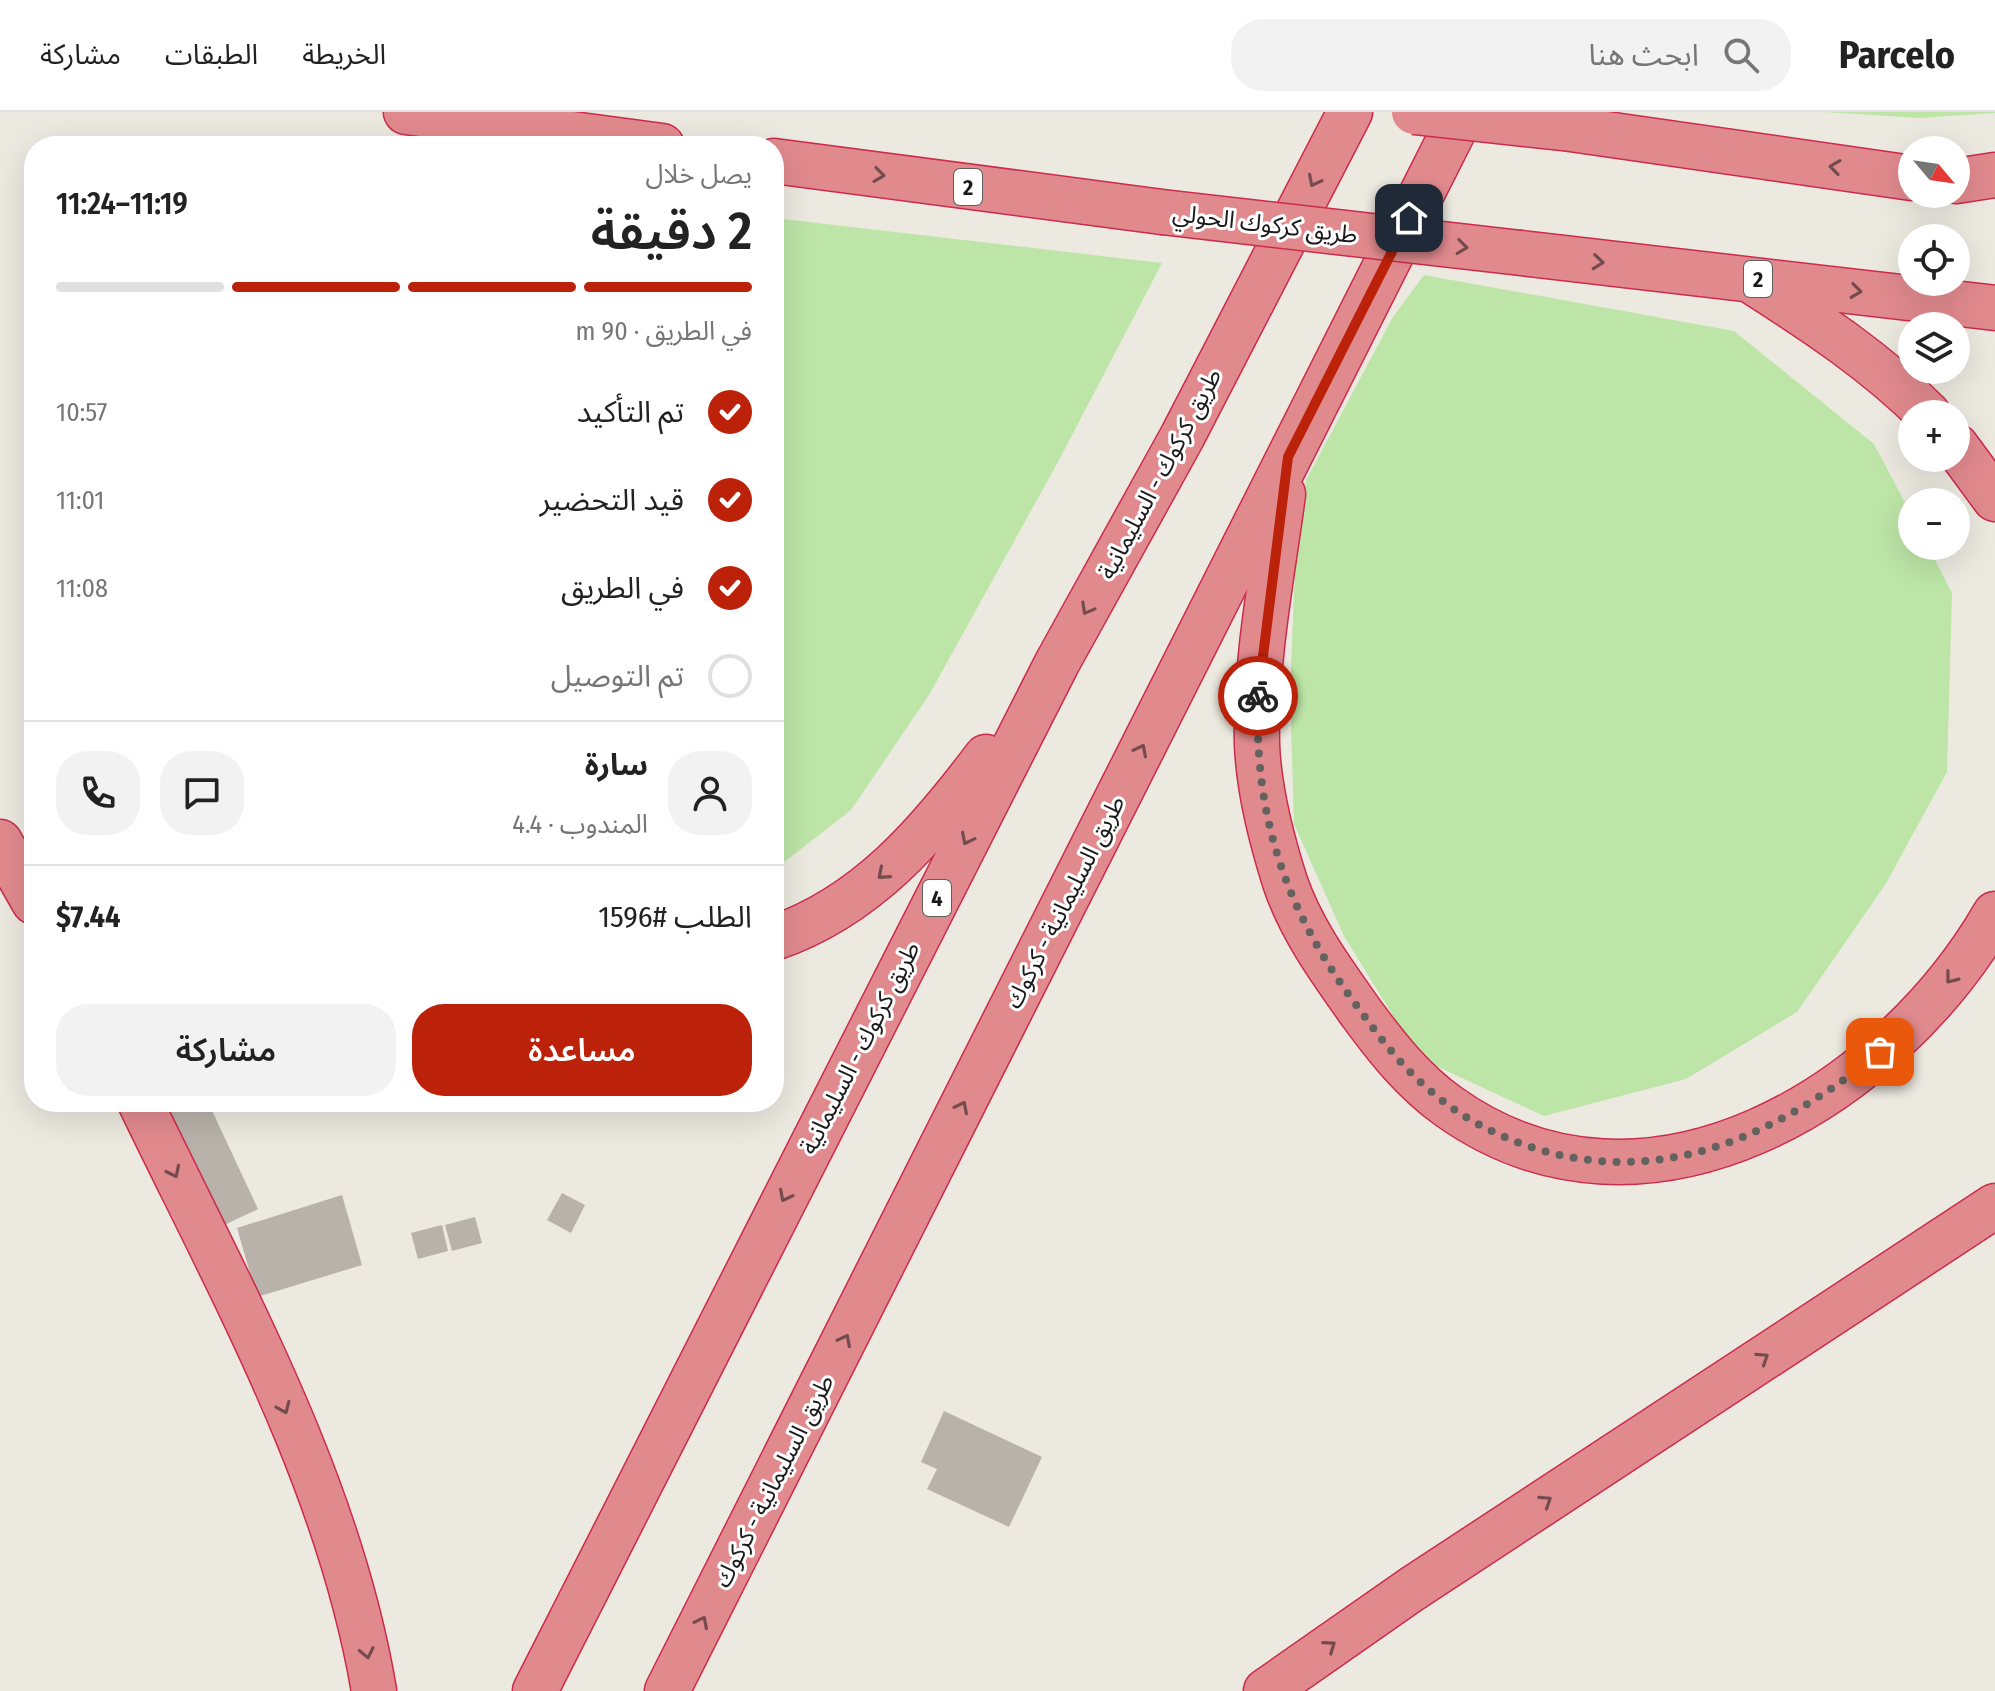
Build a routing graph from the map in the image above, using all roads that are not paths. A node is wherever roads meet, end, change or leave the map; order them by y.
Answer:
1 (406, 112) edge
2 (1350, 112) edge
3 (1414, 112) edge
4 (1463, 112) edge
5 (587, 136) edge
6 (784, 162) edge
7 (827, 168) junction
8 (784, 170) edge
9 (1995, 175) edge
10 (1898, 176) edge
11 (1970, 179) edge
12 (1970, 185) edge
13 (1995, 190) edge
14 (1747, 278) junction
15 (1995, 308) edge
16 (1914, 400) edge
17 (1288, 457) junction
18 (1970, 465) edge
19 (1995, 499) edge
20 (1057, 663) junction
21 (0, 842) edge
22 (24, 884) edge
23 (1995, 914) edge
24 (784, 934) edge
25 (145, 1112) edge
26 (1995, 1206) edge
27 (374, 1691) edge
28 (535, 1691) edge
29 (667, 1691) edge
30 (1266, 1691) edge

1 - 5 highway
2 -> 20 highway, طريق كركوك - السليمانية / 4
10 -> 3 highway, bridge
4 - 17 highway, طريق السليمانية - كركوك
6 - 7 highway, طريق كركوك الحولي / 2
7 - 8 highway
7 -> 14 highway, طريق كركوك الحولي / 2, bridge
9 - 11 highway
12 - 13 highway
14 -> 15 highway, طريق كركوك الحولي / 2
14 - 16 highway
23 -> 17 highway
29 -> 17 highway, طريق السليمانية - كركوك
18 - 19 highway
20 -> 24 highway
20 -> 28 highway, طريق كركوك - السليمانية / 4
21 - 22 highway
25 -> 27 highway
30 -> 26 highway

